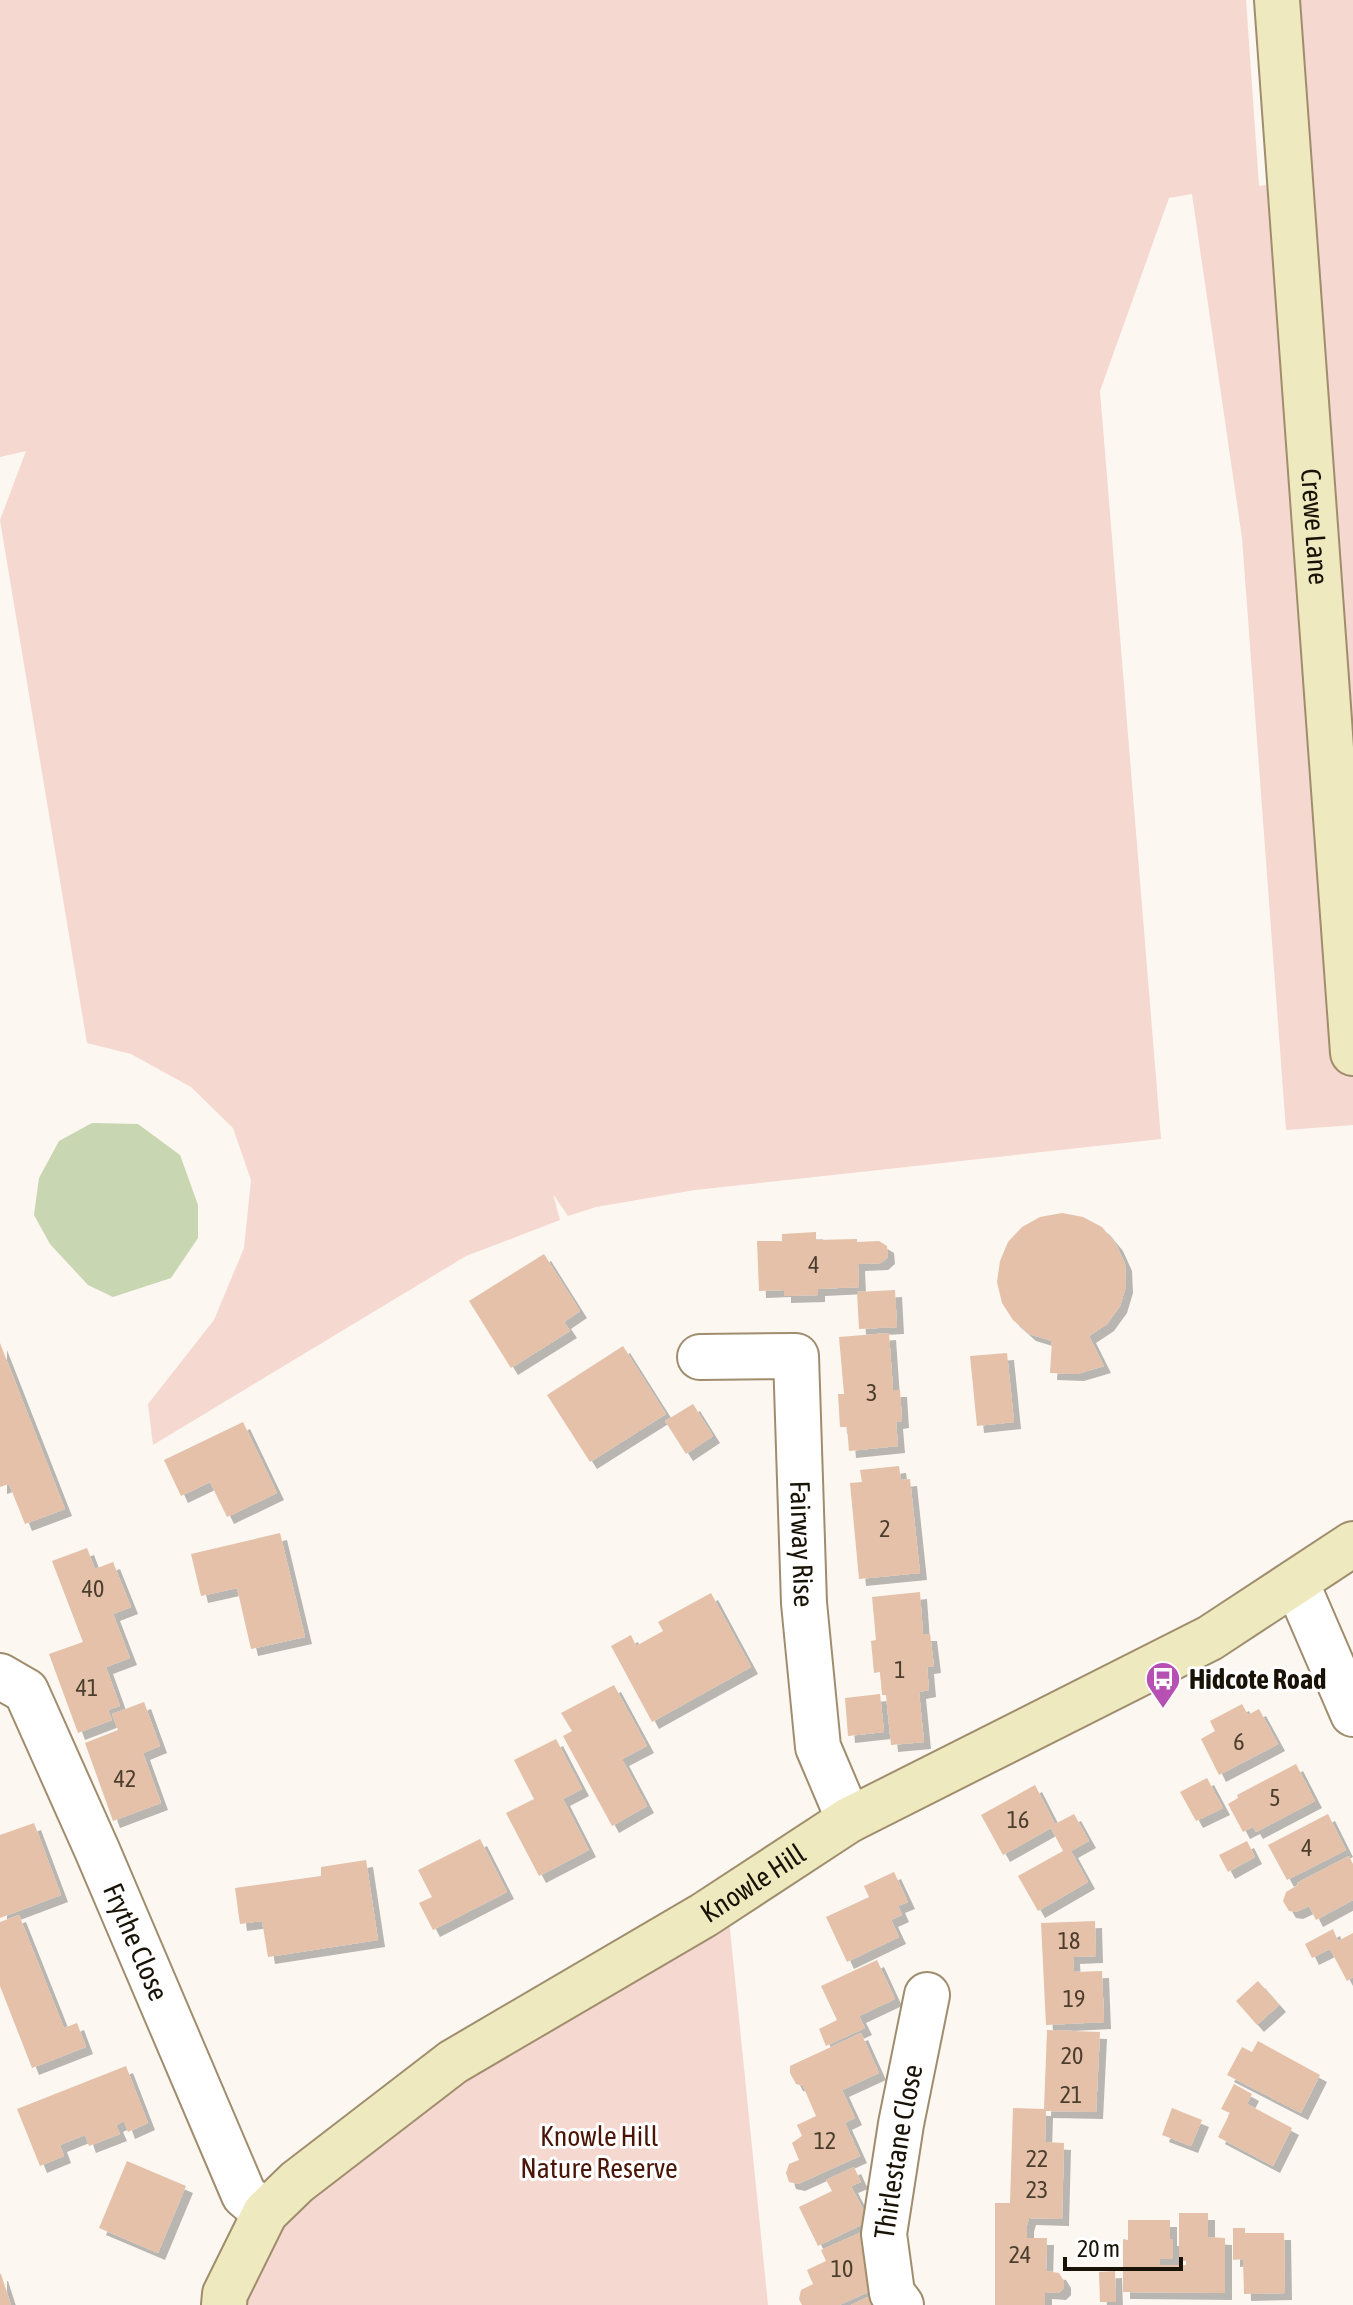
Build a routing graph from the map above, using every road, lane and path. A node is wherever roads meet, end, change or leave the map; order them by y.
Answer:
1 (1277, 0) edge
2 (1353, 1053) edge
3 (700, 1357) dead end
4 (1353, 1544) edge
5 (1296, 1582) junction
6 (0, 1676) edge
7 (1350, 1699) edge
8 (849, 1820) junction
9 (927, 1995) dead end
10 (265, 2213) junction
11 (224, 2305) edge
12 (901, 2305) edge

1 - 2 street, Crewe Lane
3 - 8 street, Fairway Rise
4 - 5 street, Knowle Hill
5 - 7 street
5 - 8 street, Knowle Hill
6 - 10 street, Frythe Close
8 - 10 street, Knowle Hill
9 - 12 street, Thirlestane Close
10 - 11 street, Knowle Hill

